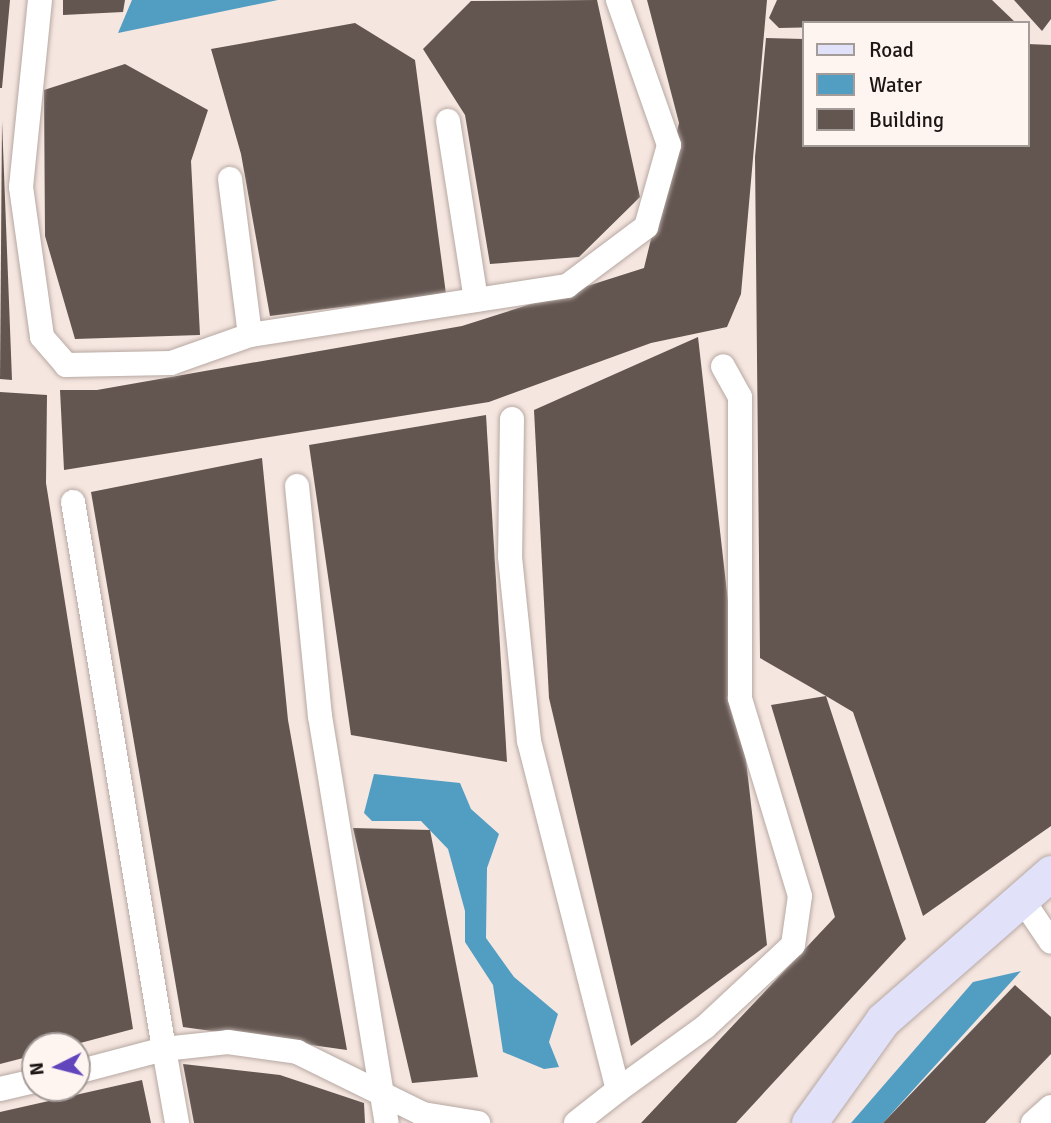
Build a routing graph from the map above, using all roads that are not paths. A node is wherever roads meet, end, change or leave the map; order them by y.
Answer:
1 (40, 0) edge
2 (618, 0) edge
3 (448, 121) dead end
4 (230, 179) dead end
5 (476, 300) junction
6 (250, 335) junction
7 (723, 366) dead end
8 (512, 419) dead end
9 (297, 486) dead end
10 (73, 502) dead end
11 (1051, 873) edge
12 (1020, 896) junction
13 (1051, 942) edge
14 (164, 1049) junction
15 (91, 1068) edge
16 (21, 1084) edge
17 (0, 1088) edge
18 (618, 1090) junction
19 (385, 1091) junction
20 (1051, 1107) edge
21 (569, 1122) edge
22 (177, 1123) edge
23 (387, 1123) edge
24 (478, 1123) edge
25 (809, 1123) edge
26 (1033, 1123) edge

1 - 6 street
2 - 5 street
3 - 5 street
4 - 6 street
5 - 6 street
7 - 18 street
8 - 18 street
9 - 19 street
10 - 14 street
11 - 12 street
12 - 13 street
12 - 25 street
14 - 15 street
14 - 19 street
14 - 22 street
16 - 17 street
18 - 21 street
19 - 23 street
19 - 24 street
20 - 26 street

